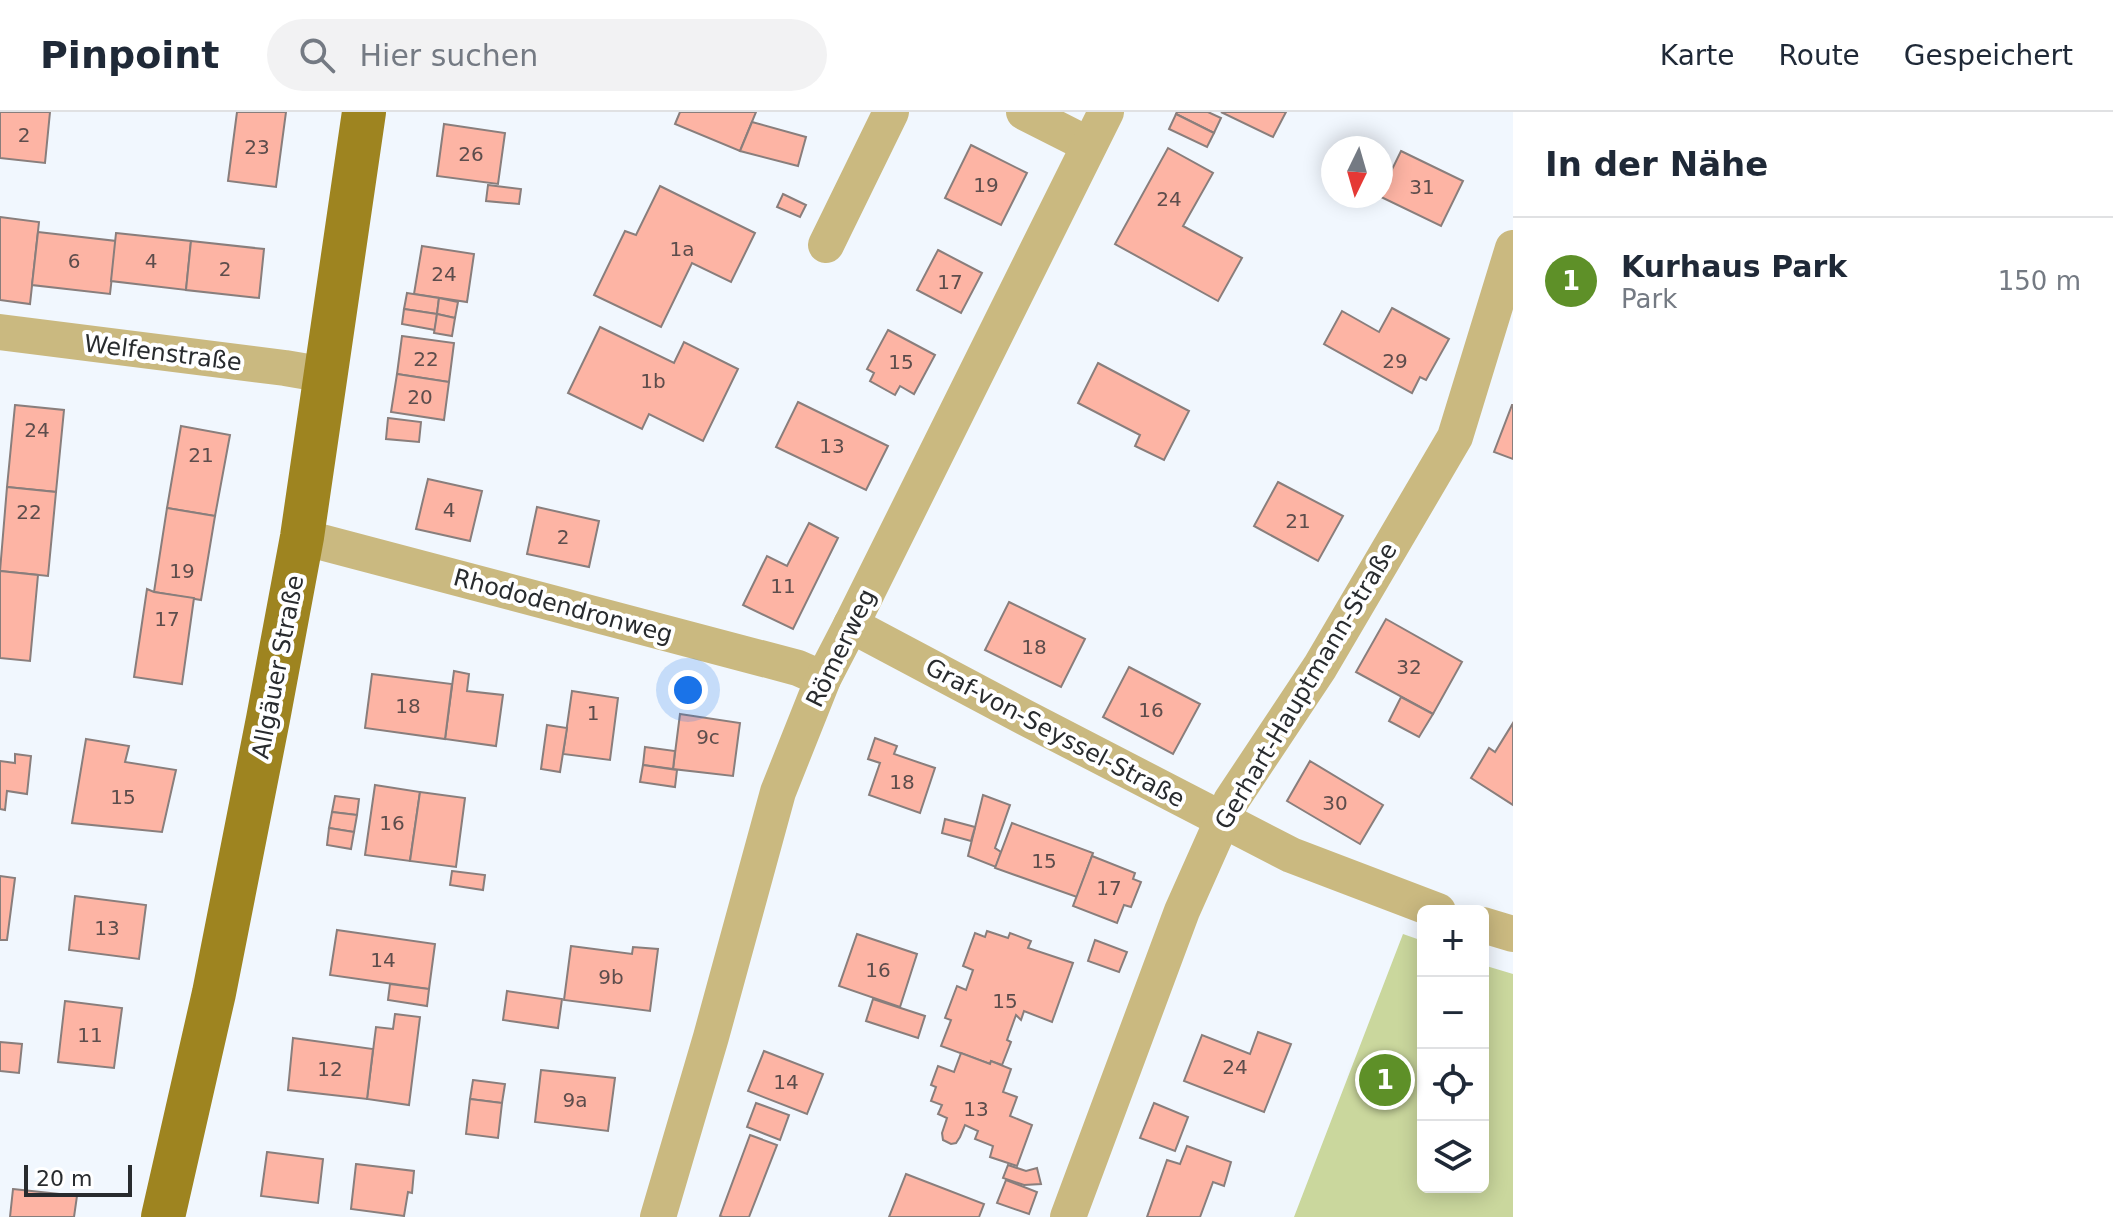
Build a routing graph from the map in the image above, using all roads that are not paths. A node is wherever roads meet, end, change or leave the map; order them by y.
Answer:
1 (364, 112) edge
2 (891, 112) edge
3 (1024, 112) edge
4 (1106, 112) edge
5 (1089, 145) junction
6 (826, 245) dead end
7 (1513, 248) edge
8 (0, 332) edge
9 (326, 375) junction
10 (302, 537) junction
11 (851, 625) junction
12 (823, 679) junction
13 (1221, 820) junction
14 (1422, 905) edge
15 (1489, 927) edge
16 (1513, 934) edge
17 (163, 1217) edge
18 (658, 1217) edge
19 (1068, 1217) edge

1 - 9 main road, Allgäuer Straße
2 - 6 street
3 - 5 street
4 - 5 street, Römerweg
5 - 11 street, Römerweg
7 - 13 street, Gerhart-Hauptmann-Straße
8 - 9 street, Welfenstraße
9 - 10 main road, Allgäuer Straße
10 - 12 street, Rhododendronweg
10 - 17 main road, Allgäuer Straße
11 - 12 street, Römerweg
11 - 13 street, Graf-von-Seyssel-Straße
12 - 18 street, Römerweg
13 - 14 street, Graf-von-Seyssel-Straße
13 - 19 street, Gerhart-Hauptmann-Straße
15 - 16 street

